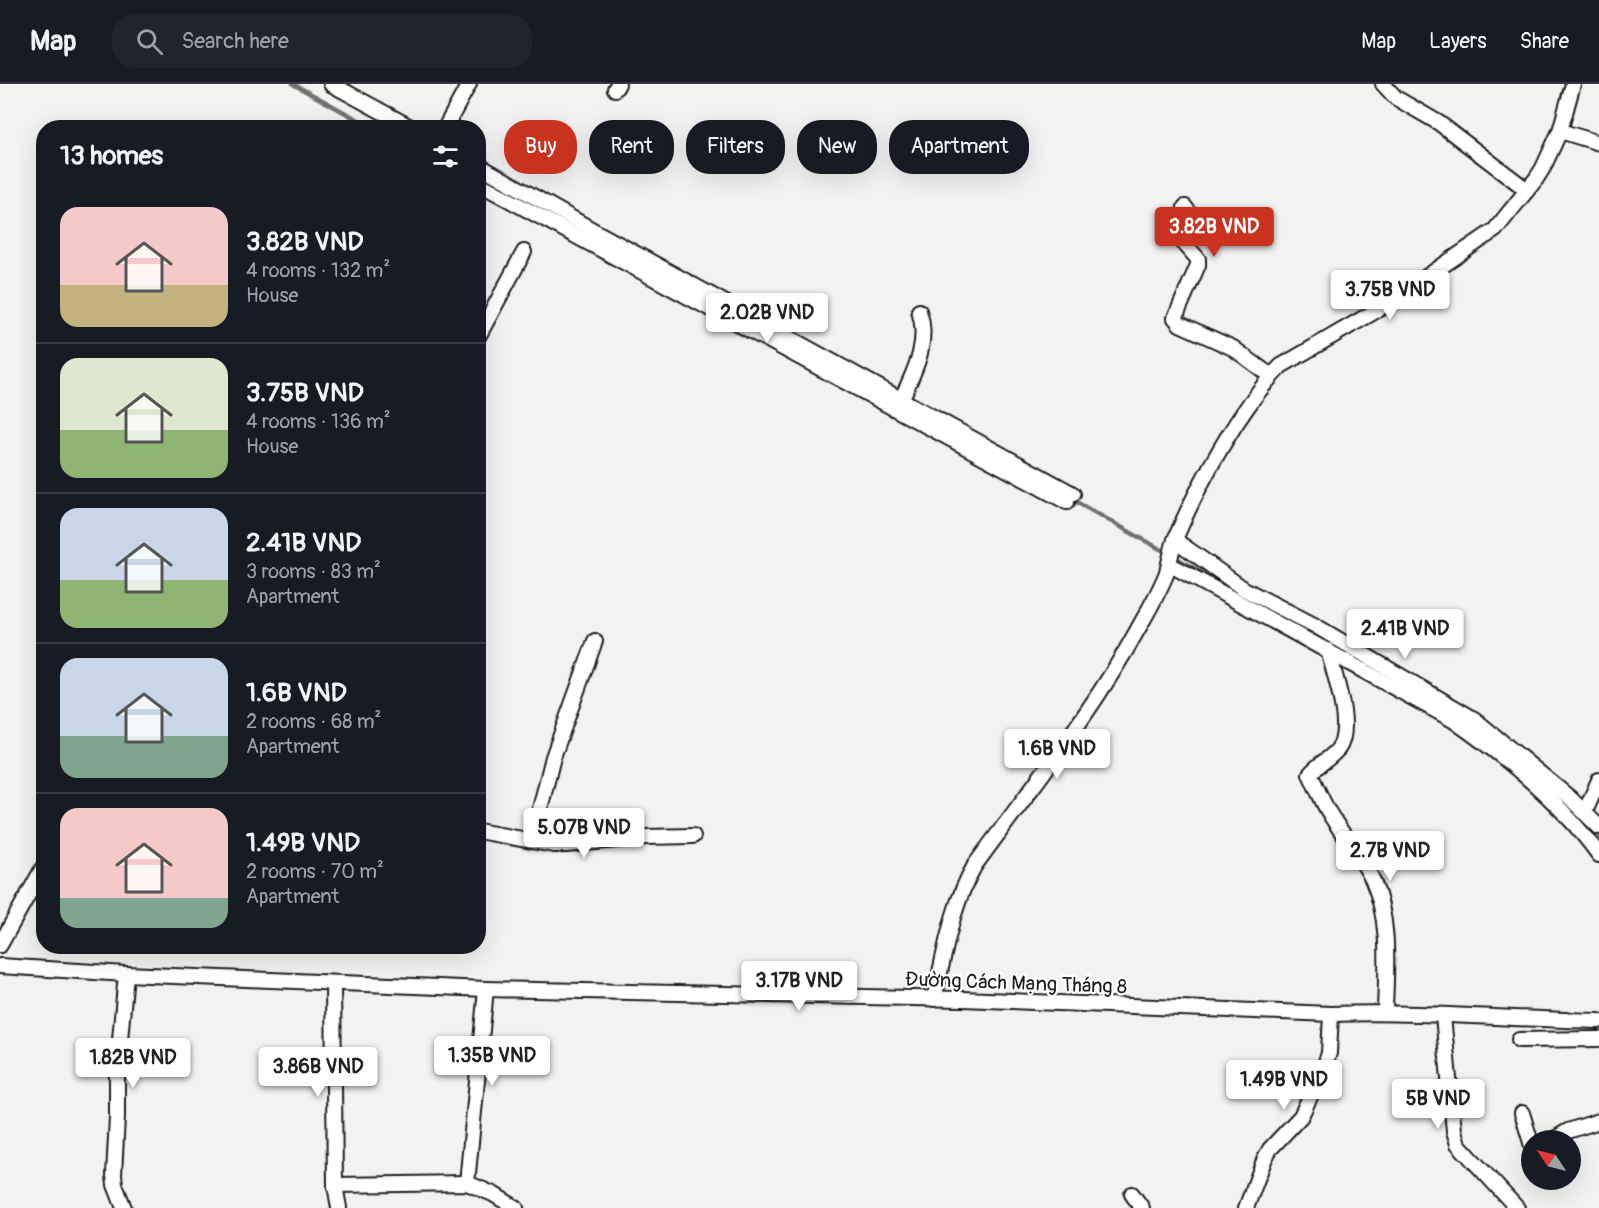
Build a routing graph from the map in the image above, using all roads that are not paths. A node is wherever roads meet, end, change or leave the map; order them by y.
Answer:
1 (332, 84) edge
2 (469, 84) edge
3 (1383, 84) edge
4 (1573, 84) edge
5 (397, 120) edge
6 (450, 120) edge
7 (1560, 131) junction
8 (1599, 143) edge
9 (486, 169) edge
10 (486, 187) edge
11 (1527, 190) junction
12 (1185, 207) dead end
13 (524, 252) dead end
14 (919, 311) dead end
15 (486, 322) edge
16 (1271, 376) junction
17 (901, 400) junction
18 (1172, 553) junction
19 (595, 641) dead end
20 (1328, 650) junction
21 (1599, 780) edge
22 (1585, 812) junction
23 (1599, 827) edge
24 (486, 832) edge
25 (693, 836) dead end
26 (532, 841) junction
27 (1599, 855) edge
28 (36, 881) edge
29 (0, 945) edge
30 (0, 966) edge
31 (126, 974) junction
32 (333, 983) junction
33 (486, 989) junction
34 (934, 999) junction
35 (1385, 1012) junction
36 (1331, 1014) junction
37 (1443, 1016) junction
38 (1599, 1021) edge
39 (1599, 1039) edge
40 (1519, 1040) dead end
41 (1522, 1113) dead end
42 (1599, 1121) edge
43 (1527, 1130) edge
44 (1571, 1130) edge
45 (467, 1183) junction
46 (335, 1185) junction
47 (1132, 1194) dead end
48 (124, 1208) edge
49 (339, 1208) edge
50 (516, 1208) edge
51 (1142, 1208) edge
52 (1246, 1208) edge
53 (1517, 1208) edge

1 - 5 street
2 - 6 street
3 - 11 street
4 - 7 street
7 - 8 street
7 - 11 street
9 - 17 street
10 - 17 street
11 - 16 street
12 - 16 street
13 - 15 street
14 - 17 street
16 - 18 street
18 - 20 street
18 - 22 street
18 - 34 street
19 - 26 street
20 - 27 street
20 - 35 street
21 - 22 street
22 - 23 street
24 - 26 street
25 - 26 street
28 - 29 street
30 - 31 street, Đường Cách Mạng Tháng 8
31 - 32 street, Đường Cách Mạng Tháng 8
31 - 48 street
32 - 33 street, Đường Cách Mạng Tháng 8
32 - 46 street
33 - 34 street, Đường Cách Mạng Tháng 8
33 - 45 street
34 - 36 street, Đường Cách Mạng Tháng 8
35 - 36 street, Đường Cách Mạng Tháng 8
35 - 37 street, Đường Cách Mạng Tháng 8
36 - 52 street
37 - 38 street, Đường Cách Mạng Tháng 8
37 - 53 street
39 - 40 street
41 - 43 street
42 - 44 street
45 - 46 street
45 - 50 street
46 - 49 street
47 - 51 street

